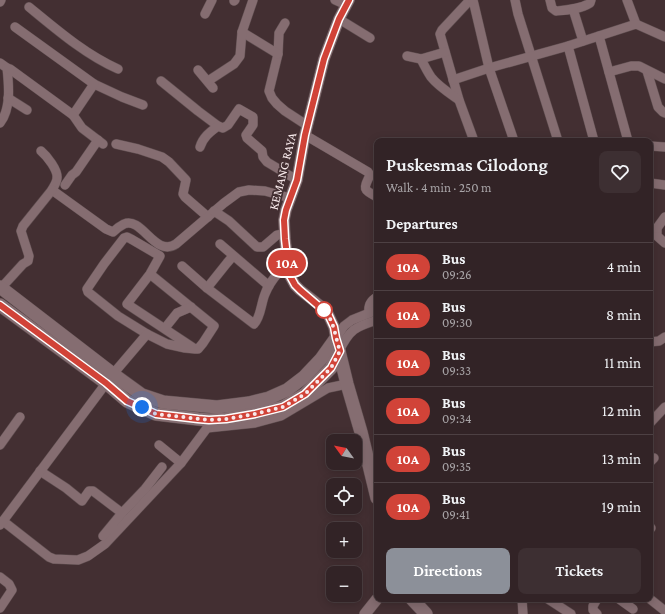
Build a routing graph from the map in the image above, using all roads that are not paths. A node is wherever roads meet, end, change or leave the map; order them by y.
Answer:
1 (212, 0) edge
2 (253, 0) edge
3 (335, 0) edge
4 (472, 0) edge
5 (515, 0) edge
6 (550, 0) edge
7 (591, 0) edge
8 (627, 0) edge
9 (347, 3) edge
10 (29, 7) dead end
11 (573, 9) junction
12 (204, 14) dead end
13 (339, 19) junction
14 (285, 23) dead end
15 (636, 24) junction
16 (15, 27) dead end
17 (242, 32) junction
18 (599, 36) junction
19 (665, 37) edge
20 (370, 38) dead end
21 (583, 41) junction
22 (568, 46) junction
23 (445, 52) junction
24 (278, 54) junction
25 (406, 56) dead end
26 (531, 56) junction
27 (421, 59) junction
28 (4, 65) edge
29 (489, 68) junction
30 (118, 69) dead end
31 (198, 70) dead end
32 (647, 71) junction
33 (609, 72) junction
34 (665, 79) edge
35 (453, 80) junction
36 (161, 81) dead end
37 (94, 84) junction
38 (8, 98) junction
39 (459, 100) junction
40 (142, 104) dead end
41 (27, 110) dead end
42 (665, 113) edge
43 (73, 115) junction
44 (0, 124) edge
45 (218, 126) junction
46 (307, 131) junction
47 (473, 138) edge
48 (513, 138) edge
49 (557, 138) edge
50 (593, 138) edge
51 (627, 138) edge
52 (116, 144) dead end
53 (653, 146) edge
54 (200, 147) dead end
55 (665, 147) edge
56 (41, 151) dead end
57 (297, 180) junction
58 (653, 183) edge
59 (665, 185) edge
60 (64, 186) dead end
61 (52, 190) junction
62 (374, 195) edge
63 (290, 198) junction
64 (211, 214) junction
65 (665, 217) edge
66 (285, 233) junction
67 (656, 235) edge
68 (220, 244) dead end
69 (233, 256) junction
70 (287, 264) junction
71 (182, 266) dead end
72 (150, 274) junction
73 (268, 286) junction
74 (0, 287) edge
75 (207, 288) junction
76 (374, 299) edge
77 (127, 304) junction
78 (0, 305) edge
79 (191, 307) junction
80 (373, 312) edge
81 (118, 316) junction
82 (374, 321) edge
83 (165, 328) junction
84 (147, 334) junction
85 (336, 338) junction
86 (195, 349) junction
87 (340, 351) junction
88 (327, 378) junction
89 (346, 378) junction
90 (110, 379) junction
91 (665, 407) edge
92 (20, 417) dead end
93 (653, 420) edge
94 (208, 424) junction
95 (0, 445) edge
96 (159, 445) dead end
97 (181, 464) junction
98 (162, 466) dead end
99 (40, 471) junction
100 (374, 486) edge
101 (122, 513) junction
102 (2, 519) edge
103 (103, 536) dead end
104 (0, 577) edge
105 (653, 601) edge
106 (375, 602) edge
107 (415, 602) edge
108 (522, 602) edge
109 (553, 602) edge
110 (596, 602) edge
111 (623, 602) edge
112 (0, 608) edge
113 (633, 609) dead end
114 (665, 611) edge
115 (365, 614) edge
116 (426, 614) edge
117 (523, 614) edge
118 (571, 614) edge
119 (597, 614) edge

1 - 12 street
2 - 17 street
3 - 9 street
4 - 23 street
4 - 29 street
5 - 26 street
6 - 11 street
7 - 11 street
8 - 15 street
9 - 13 street, KEMANG RAYA
10 - 30 street
11 - 21 street
13 - 20 street
13 - 46 street, KEMANG RAYA
14 - 24 street
15 - 18 street
15 - 19 street
16 - 37 street
17 - 24 street
17 - 31 street
18 - 21 street
18 - 33 street
21 - 22 street
22 - 26 street
22 - 50 street
23 - 27 street
23 - 35 street
24 - 46 street
25 - 27 street
26 - 29 street
26 - 49 street
27 - 39 street
28 - 38 street
28 - 43 street
29 - 35 street
29 - 48 street
32 - 33 street
32 - 34 street
32 - 42 street
33 - 51 street
35 - 39 street
36 - 45 street
37 - 40 street
37 - 43 street
38 - 41 street
38 - 44 street
39 - 47 street
43 - 60 street
45 - 54 street
45 - 57 street
46 - 57 street, KEMANG RAYA
46 - 62 street
52 - 64 street
53 - 55 street
56 - 61 street
57 - 63 street, KEMANG RAYA
58 - 59 street
61 - 64 street
61 - 74 street
63 - 64 street
63 - 66 street, KEMANG RAYA
64 - 66 street
65 - 67 street
66 - 70 street, KEMANG RAYA
68 - 69 street
69 - 73 street
69 - 75 street
70 - 73 street
70 - 85 street, KEMANG RAYA
71 - 75 street
72 - 77 street
72 - 79 street
72 - 81 street
73 - 75 street
74 - 90 main road
76 - 80 street
77 - 81 street
77 - 83 street
78 - 90 main road
79 - 83 street
79 - 86 street
80 - 85 street
81 - 84 street
82 - 87 street
83 - 86 street
84 - 86 street
84 - 90 street
85 - 87 main road
85 - 90 main road
87 - 88 main road
87 - 89 main road
88 - 89 street
88 - 89 main road
88 - 94 main road
89 - 100 main road
90 - 94 main road
90 - 99 street
91 - 93 street
92 - 95 street
94 - 97 street
96 - 97 street
97 - 102 street
98 - 101 street
99 - 101 street
99 - 102 street
101 - 103 street
104 - 112 street
105 - 114 street
106 - 115 street
107 - 116 main road
108 - 117 street
109 - 118 street
110 - 119 street
111 - 113 street

